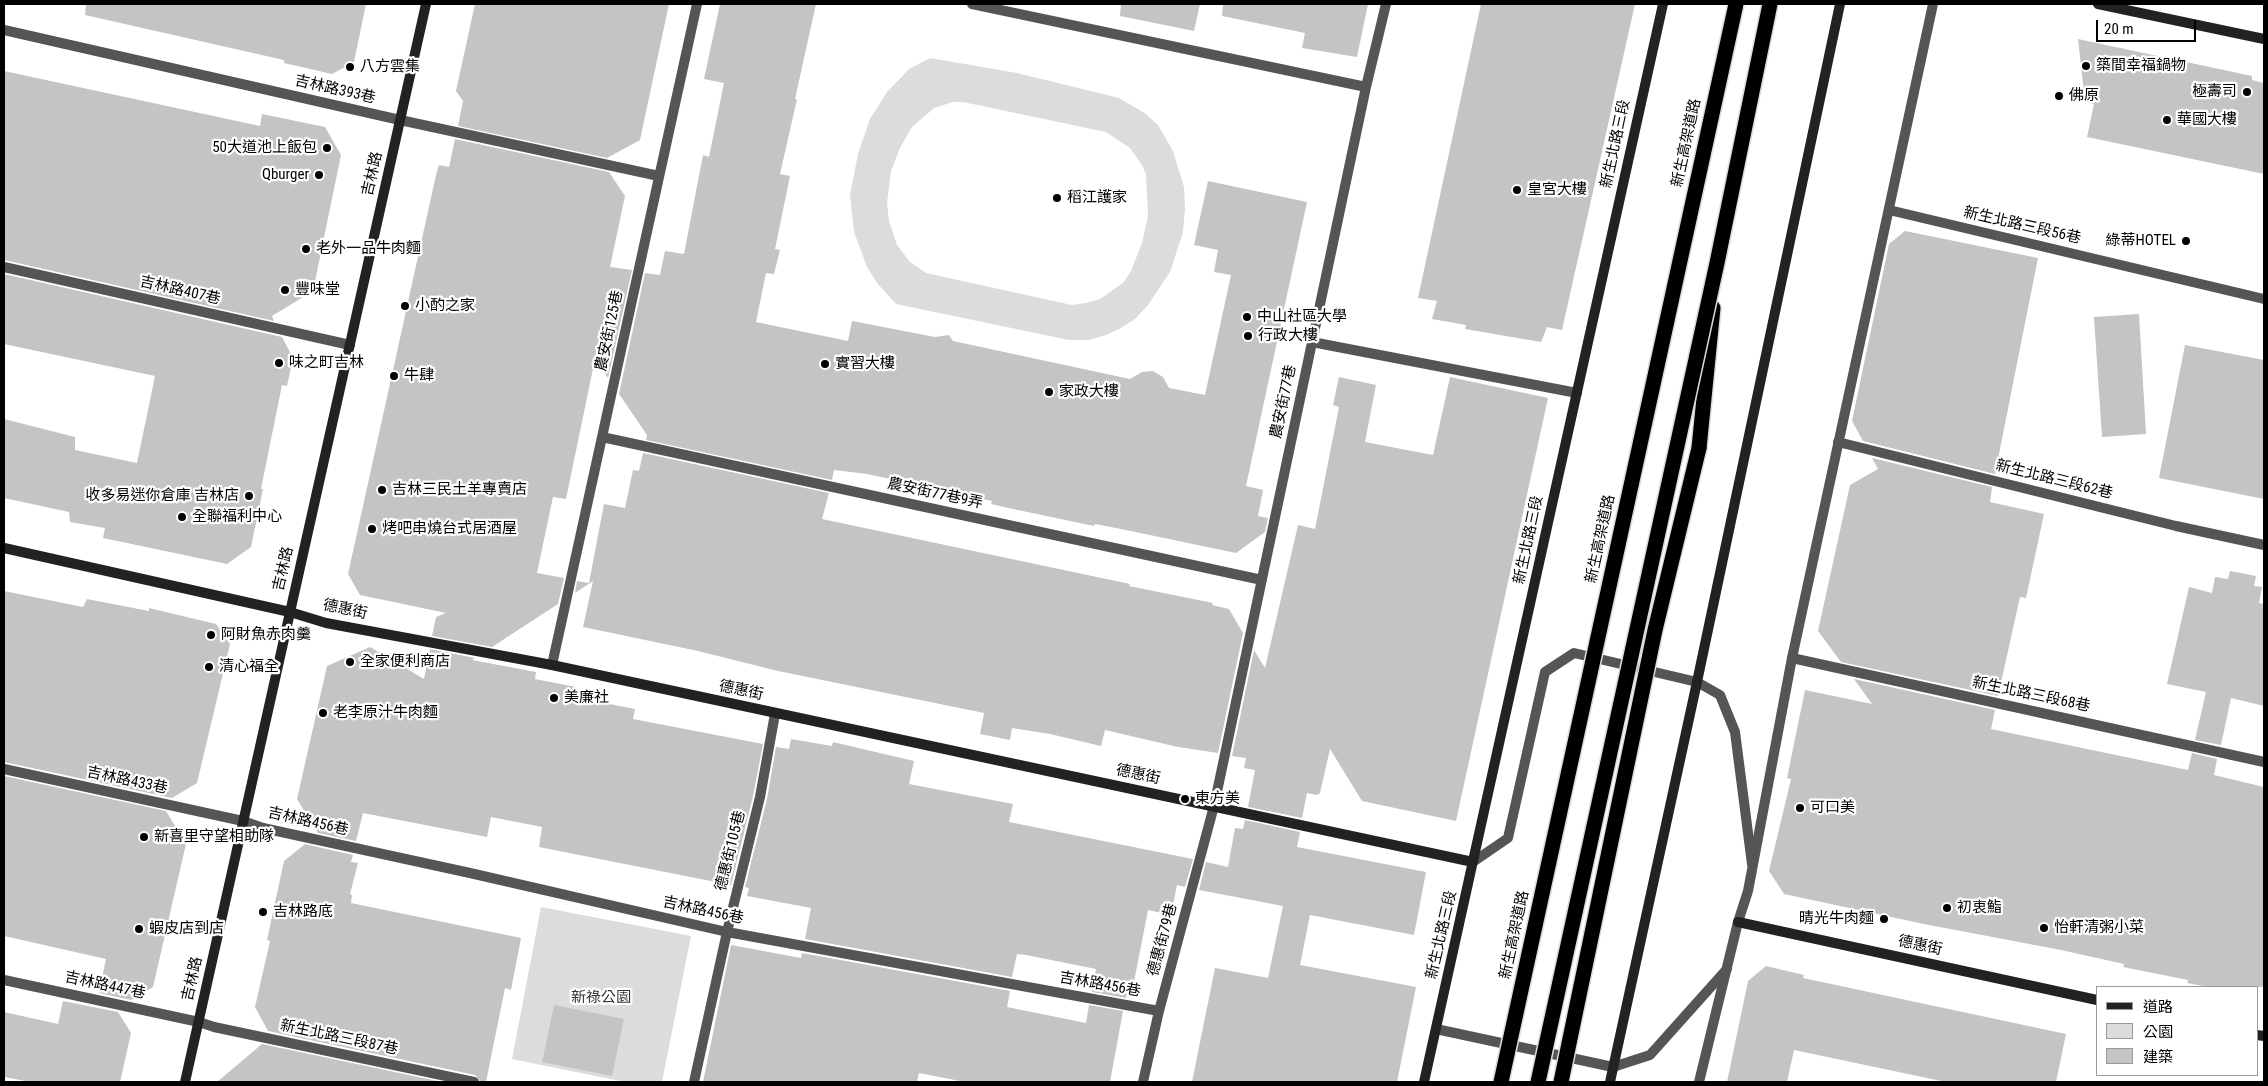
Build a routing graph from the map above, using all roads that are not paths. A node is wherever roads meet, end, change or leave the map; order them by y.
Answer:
1 (426, 4) edge
2 (697, 4) edge
3 (972, 4) edge
4 (1386, 4) edge
5 (1663, 4) edge
6 (1732, 4) edge
7 (1736, 4) edge
8 (1770, 4) edge
9 (1840, 4) edge
10 (1933, 4) edge
11 (2105, 5) edge
12 (1731, 27) junction
13 (4, 30) edge
14 (2264, 40) edge
15 (1366, 87) junction
16 (400, 120) junction
17 (660, 176) junction
18 (1889, 210) junction
19 (1717, 263) junction
20 (4, 267) edge
21 (2264, 299) edge
22 (1312, 342) junction
23 (350, 345) junction
24 (1577, 393) junction
25 (602, 437) junction
26 (1838, 442) junction
27 (2264, 545) edge
28 (4, 548) edge
29 (1262, 580) junction
30 (290, 612) junction
31 (1792, 658) junction
32 (552, 665) junction
33 (1698, 682) junction
34 (775, 714) junction
35 (2264, 762) edge
36 (4, 769) edge
37 (1214, 806) junction
38 (244, 821) junction
39 (1473, 862) junction
40 (1753, 867) junction
41 (1738, 922) junction
42 (727, 932) junction
43 (1728, 968) junction
44 (4, 980) edge
45 (2096, 1000) edge
46 (1160, 1011) junction
47 (199, 1022) junction
48 (1436, 1029) junction
49 (1613, 1067) junction
50 (185, 1082) edge
51 (474, 1082) edge
52 (694, 1082) edge
53 (1143, 1082) edge
54 (1424, 1082) edge
55 (1501, 1082) edge
56 (1538, 1082) edge
57 (1561, 1082) edge
58 (1610, 1082) edge
59 (1699, 1082) edge

1 - 16 street, 吉林路
2 - 17 street, 農安街125巷
3 - 15 street
4 - 15 street, 農安街77巷
5 - 24 street, 新生北路三段
6 - 12 highway, bridge
7 - 12 highway, 新生高架道路, bridge
8 - 19 highway, bridge
9 - 33 street
10 - 18 street
11 - 14 street
12 - 55 highway, 新生高架道路, bridge
13 - 16 street, 吉林路393巷
15 - 22 street, 農安街77巷
16 - 17 street, 吉林路393巷
16 - 23 street, 吉林路
17 - 25 street, 農安街125巷
18 - 21 street, 新生北路三段56巷
18 - 26 street
19 - 56 highway, bridge
19 - 57 highway, bridge
20 - 23 street, 吉林路407巷
22 - 24 street
22 - 29 street, 農安街77巷
23 - 30 street, 吉林路
24 - 39 street, 新生北路三段
25 - 29 street, 農安街77巷9弄
25 - 32 street, 農安街125巷
26 - 27 street, 新生北路三段62巷
26 - 31 street
28 - 30 street, 德惠街
29 - 37 street, 農安街77巷
30 - 32 street, 德惠街
30 - 38 street, 吉林路
31 - 35 street, 新生北路三段68巷
31 - 40 street
32 - 34 street, 德惠街
33 - 39 street
33 - 40 street
33 - 49 street
34 - 37 street, 德惠街
34 - 42 street, 德惠街105巷
36 - 38 street, 吉林路433巷
37 - 39 street, 德惠街
37 - 46 street, 德惠街79巷
38 - 42 street, 吉林路456巷
38 - 47 street, 吉林路
39 - 48 street, 新生北路三段
40 - 41 street
41 - 43 street
41 - 45 street, 德惠街
42 - 46 street, 吉林路456巷
42 - 52 street, 德惠街105巷
43 - 49 street
43 - 59 street
44 - 47 street, 吉林路447巷
46 - 53 street, 德惠街79巷
47 - 50 street, 吉林路
47 - 51 street, 新生北路三段87巷
48 - 49 street
48 - 54 street, 新生北路三段
49 - 58 street

